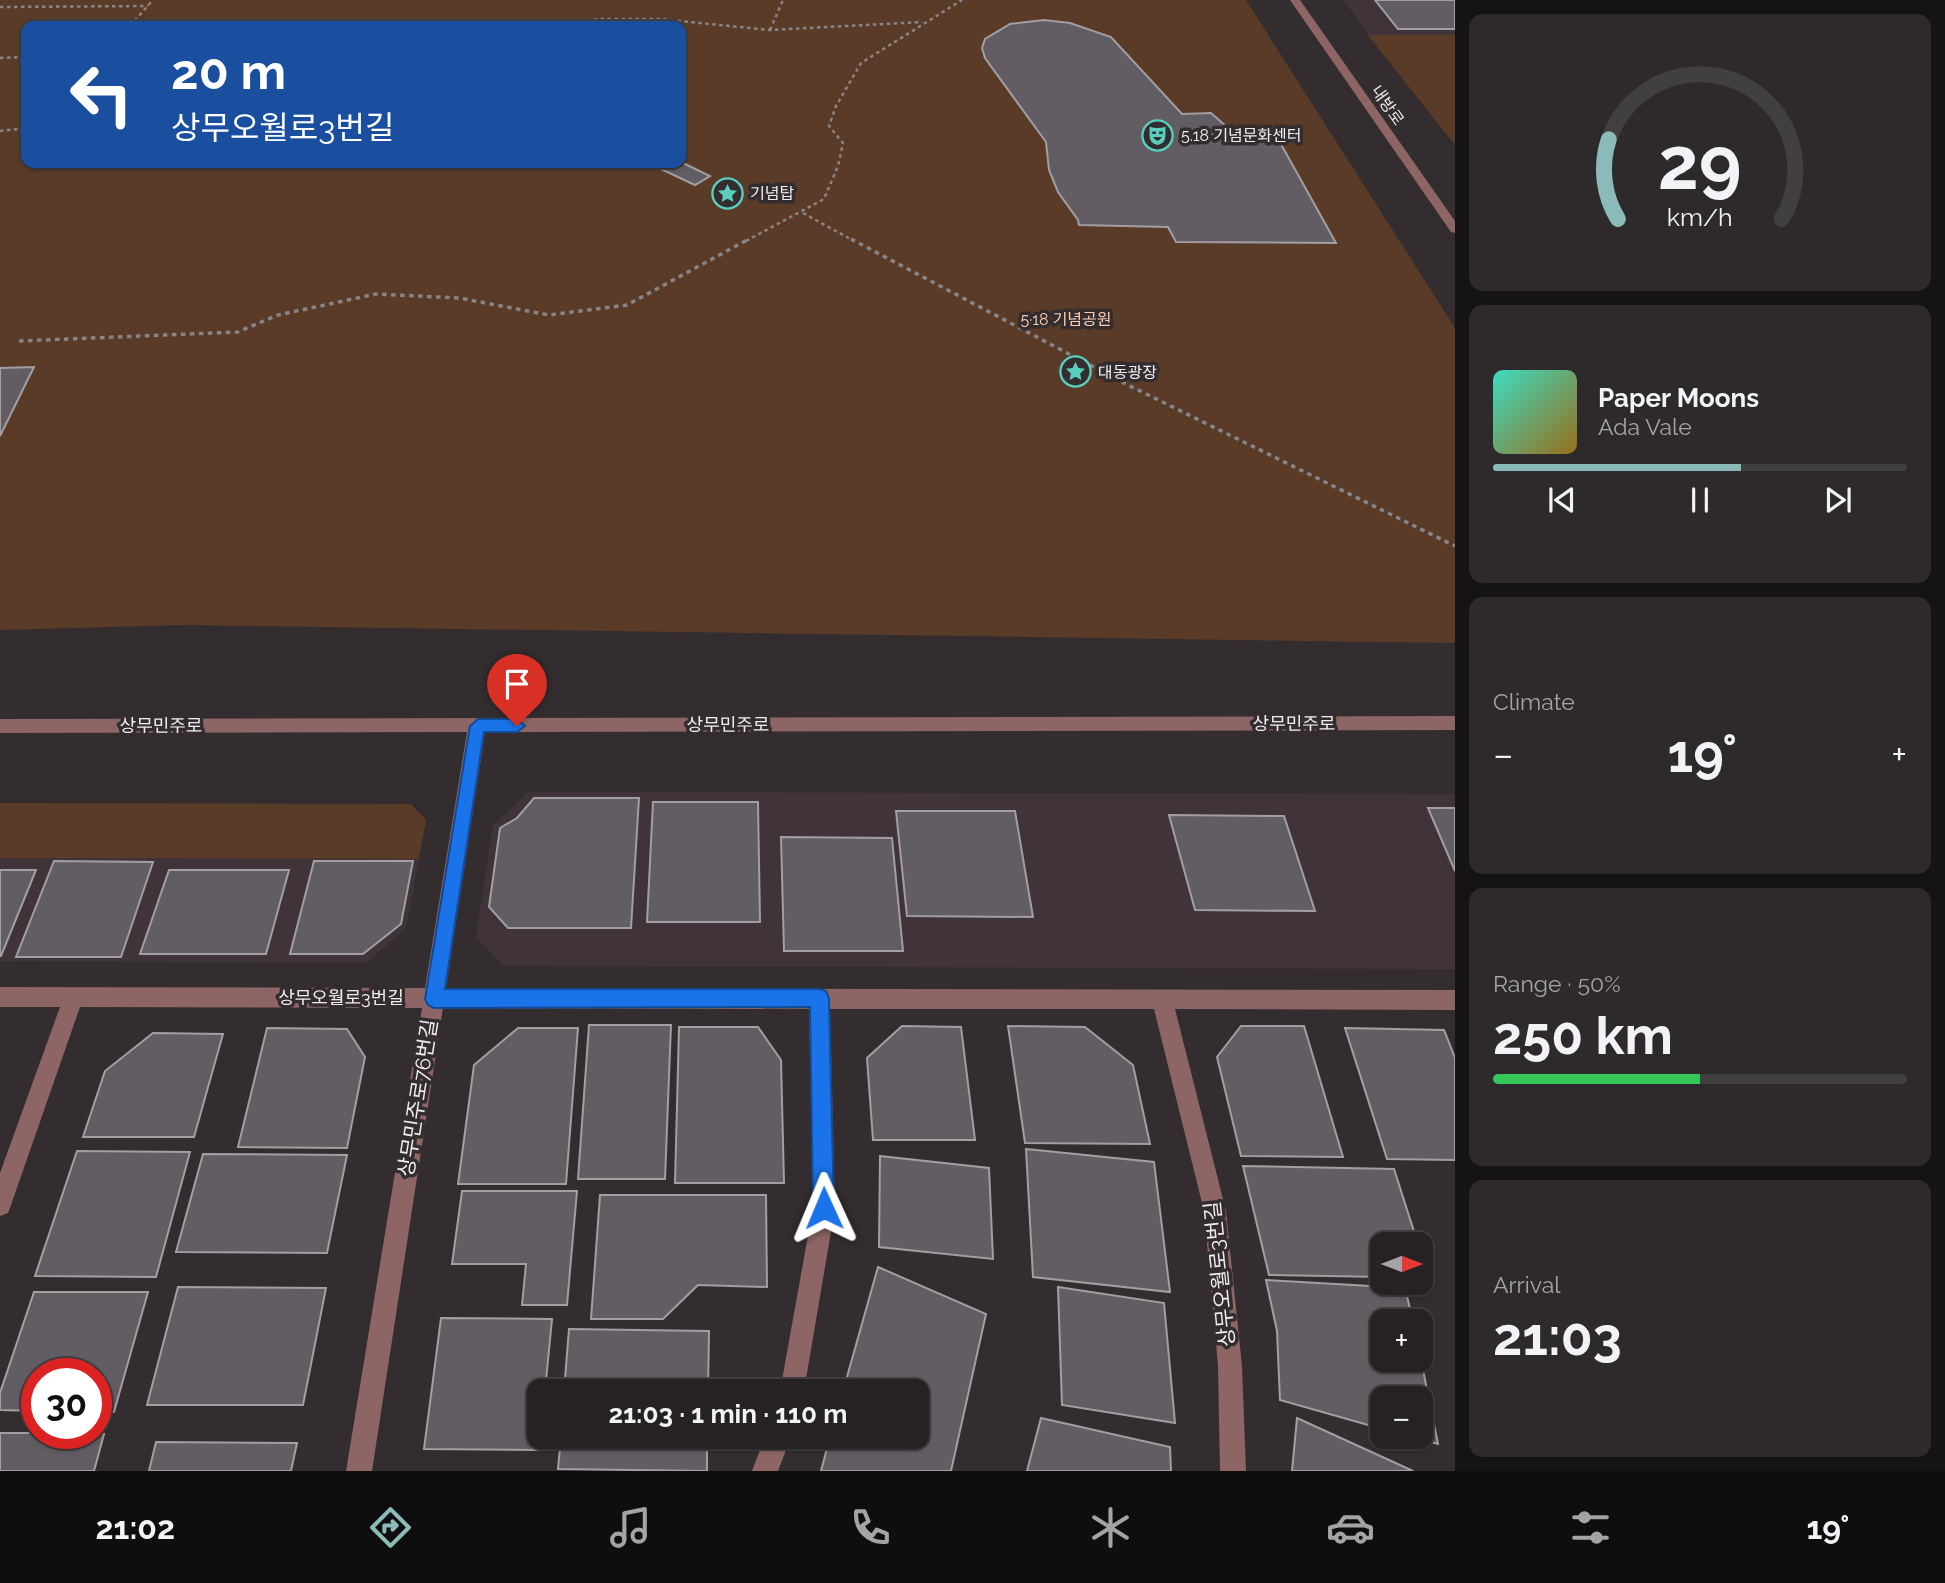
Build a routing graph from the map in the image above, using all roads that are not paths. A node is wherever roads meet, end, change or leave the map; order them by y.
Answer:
1 (1295, 0) edge
2 (1455, 229) edge
3 (1455, 723) edge
4 (0, 726) edge
5 (478, 726) junction
6 (0, 997) edge
7 (73, 998) junction
8 (819, 998) junction
9 (434, 999) junction
10 (1163, 999) junction
11 (1455, 999) edge
12 (0, 1205) edge
13 (794, 1379) edge
14 (773, 1449) edge
15 (359, 1471) edge
16 (765, 1471) edge
17 (1233, 1471) edge

1 - 2 street, 내방로
3 - 5 street, 상무민주로
4 - 5 street, 상무민주로
5 - 9 street, 상무민주로76번길
6 - 7 street, 상무오월로3번길
7 - 9 street, 상무오월로3번길
7 - 12 street
8 - 9 street, 상무오월로3번길
8 - 10 street, 상무오월로3번길
8 - 13 street
9 - 15 street, 상무민주로76번길
10 - 11 street, 상무오월로3번길
10 - 17 street, 상무오월로3번길
14 - 16 street

